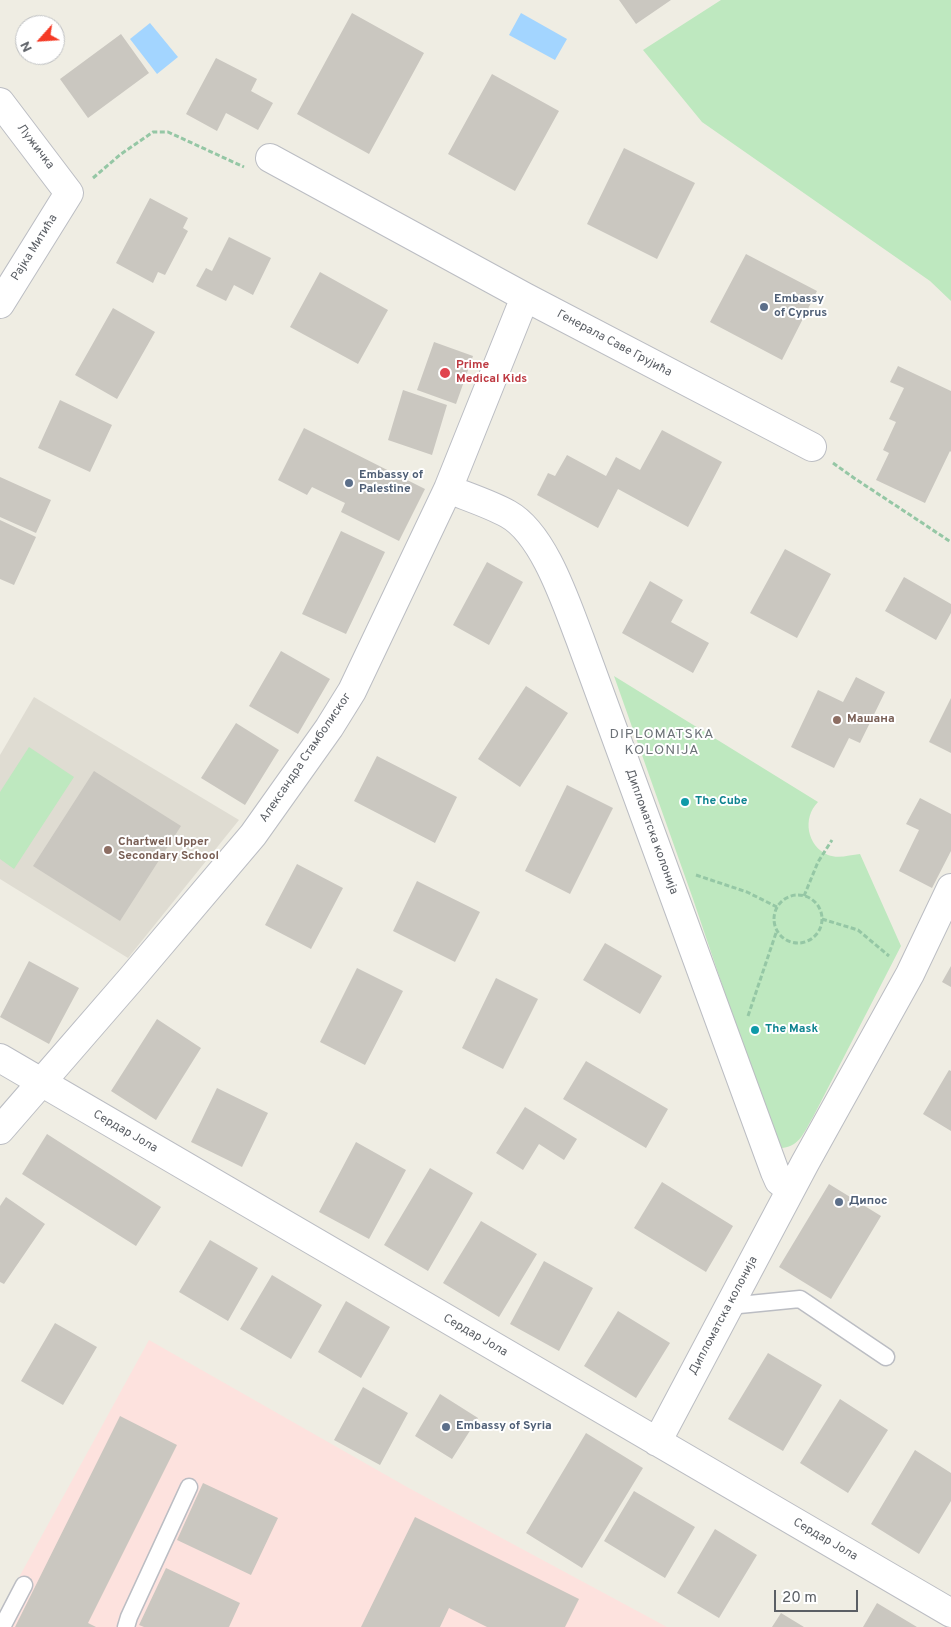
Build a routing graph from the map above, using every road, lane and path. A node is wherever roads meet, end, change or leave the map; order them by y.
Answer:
1 (0, 102) edge
2 (270, 158) joint
3 (79, 188) junction
4 (524, 297) junction
5 (0, 304) edge
6 (812, 447) joint
7 (448, 489) junction
8 (951, 542) edge
9 (832, 840) dead end
10 (660, 856) junction
11 (951, 888) edge
12 (804, 896) junction
13 (777, 907) junction
14 (822, 919) junction
15 (777, 930) junction
16 (910, 974) junction
17 (0, 1058) edge
18 (733, 1061) junction
19 (42, 1083) junction
20 (0, 1130) edge
21 (790, 1190) junction
22 (729, 1306) junction
23 (886, 1357) dead end
24 (657, 1442) junction
25 (189, 1486) dead end
26 (24, 1585) dead end
27 (951, 1613) edge
28 (2, 1627) edge
29 (126, 1627) edge

1 - 3 street, Лужичка
2 - 3 path
2 - 4 street, Генерала Саве Грујића
3 - 5 street, Рајка Митића
4 - 6 street, Генерала Саве Грујића
4 - 7 street, Александра Стамболиског
6 - 8 path
7 - 10 street, Дипломатска колонија
7 - 19 street, Александра Стамболиског
9 - 12 path
10 - 13 path
10 - 18 street, Дипломатска колонија
11 - 16 street, Дипломатска колонија
12 - 13 path
12 - 14 path
13 - 15 path
14 - 15 path
14 - 16 path
15 - 18 path
16 - 21 street, Дипломатска колонија
17 - 19 street, Сердар Јола
18 - 21 street, Дипломатска колонија
19 - 20 street, Александра Стамболиског
19 - 24 street, Сердар Јола
21 - 22 street, Дипломатска колонија
22 - 23 lane
22 - 24 street, Дипломатска колонија
24 - 27 street, Сердар Јола
25 - 29 lane
26 - 28 lane

